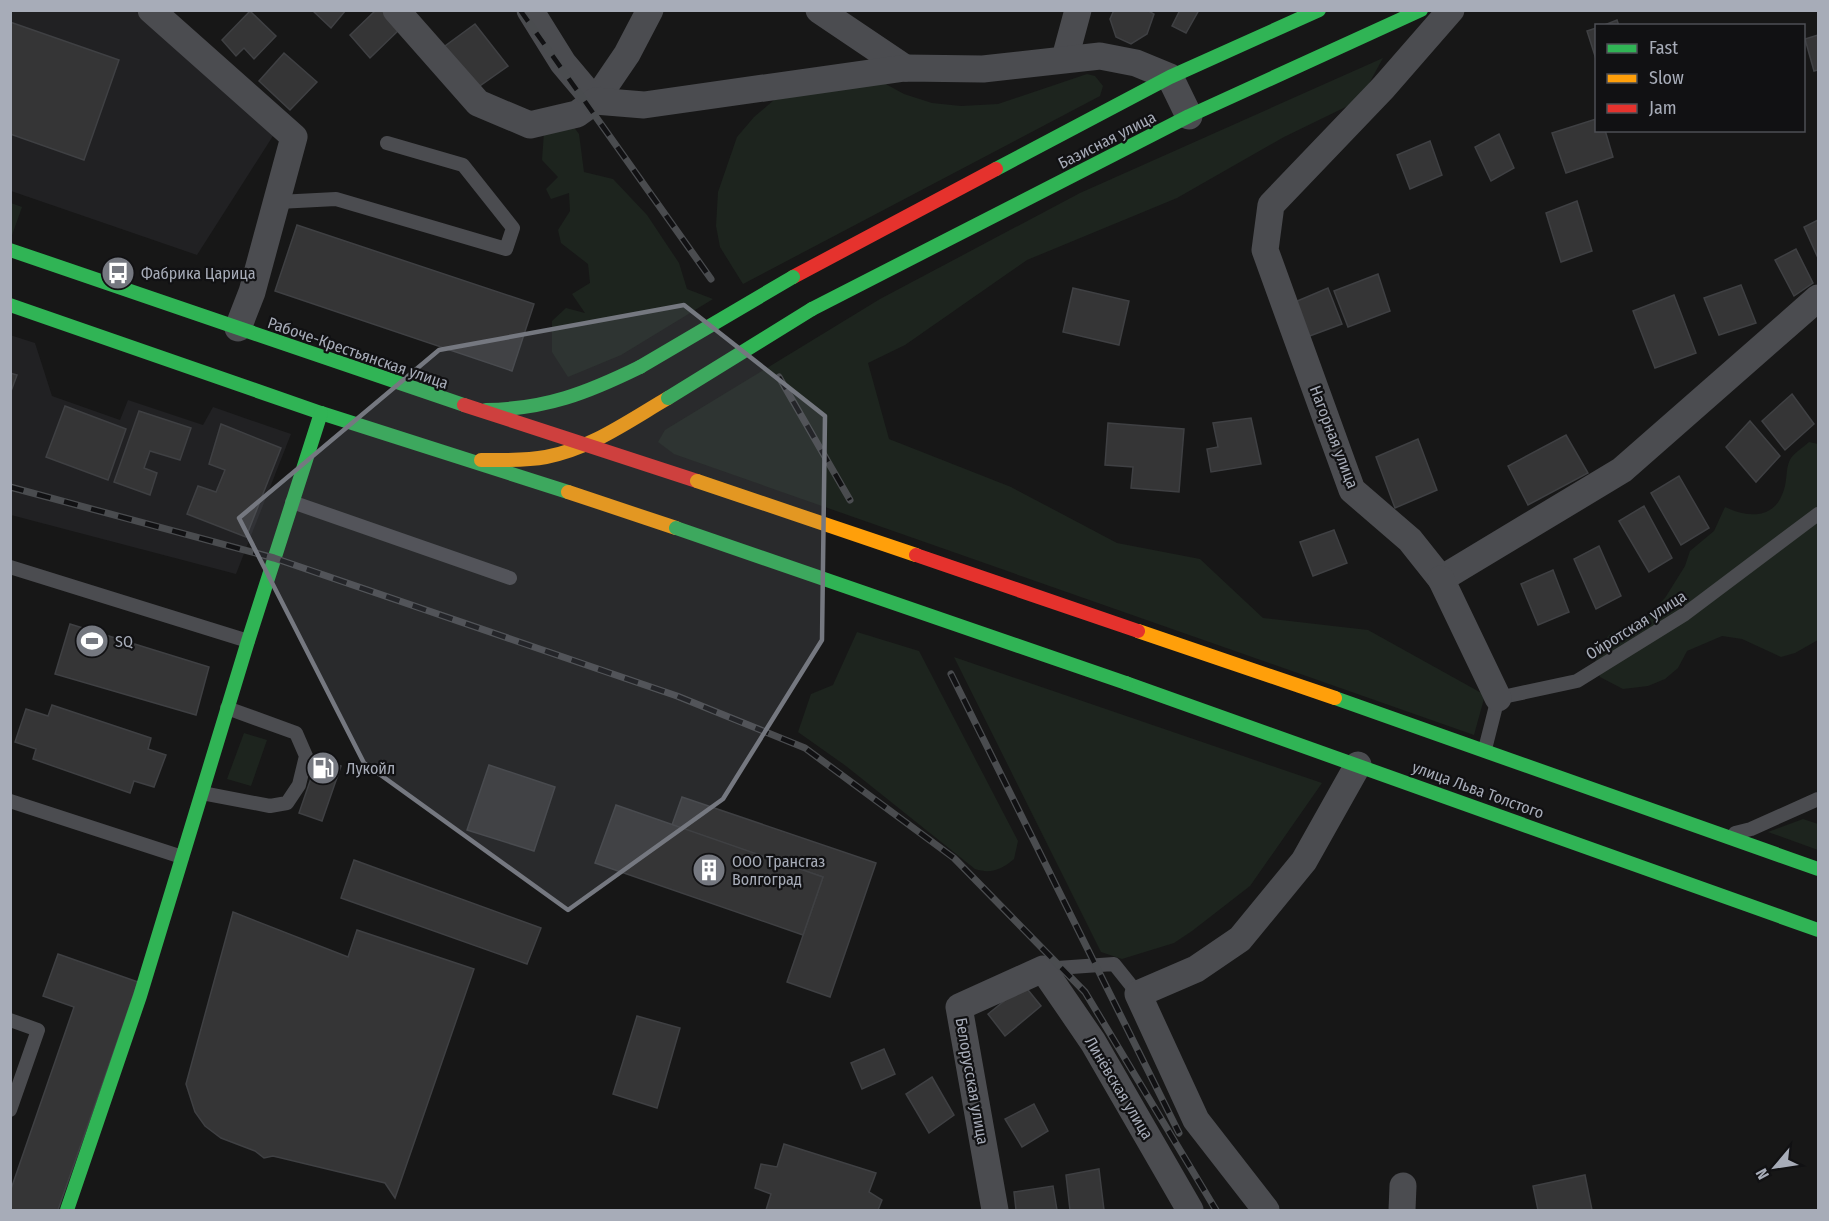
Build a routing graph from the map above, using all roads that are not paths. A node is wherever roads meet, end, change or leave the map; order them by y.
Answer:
1 (396, 10) edge
2 (530, 10) edge
3 (650, 10) edge
4 (819, 10) edge
5 (1078, 10) edge
6 (1319, 10) edge
7 (1421, 10) edge
8 (1451, 10) edge
9 (164, 14) edge
10 (1065, 58) junction
11 (905, 68) junction
12 (1170, 77) junction
13 (595, 101) junction
14 (1189, 116) junction
15 (387, 143) dead end
16 (278, 202) junction
17 (10, 250) edge
18 (1818, 298) edge
19 (10, 305) edge
20 (238, 328) junction
21 (559, 404) junction
22 (474, 410) junction
23 (647, 410) junction
24 (321, 414) junction
25 (542, 432) junction
26 (579, 444) junction
27 (544, 456) junction
28 (470, 459) junction
29 (646, 465) junction
30 (560, 490) junction
31 (292, 502) junction
32 (1818, 514) edge
33 (10, 567) edge
34 (510, 578) dead end
35 (1442, 579) junction
36 (248, 641) junction
37 (1498, 698) junction
38 (227, 708) junction
39 (1485, 749) junction
40 (1358, 765) junction
41 (202, 793) junction
42 (1818, 799) edge
43 (10, 801) edge
44 (1724, 835) junction
45 (182, 858) junction
46 (1818, 869) edge
47 (1818, 930) edge
48 (1043, 969) junction
49 (1138, 994) junction
50 (10, 1020) edge
51 (10, 1110) edge
52 (67, 1210) edge
53 (995, 1210) edge
54 (1190, 1210) edge
55 (1266, 1210) edge

1 - 13 street
2 - 13 street
3 - 13 street
4 - 11 street
5 - 10 street
6 - 12 main road, Базисная улица
7 - 14 main road, Базисная улица
8 - 35 street, Нагорная улица
9 - 16 street
10 - 11 street
10 - 12 street
11 - 13 street
12 - 14 street
12 - 21 main road, Базисная улица, bridge
14 - 23 main road, Базисная улица, bridge
15 - 16 lane
16 - 20 street
17 - 20 main road, Рабоче-Крестьянская улица
18 - 35 street
19 - 24 main road
20 - 22 main road, Рабоче-Крестьянская улица
21 - 22 main road, Базисная улица
21 - 25 main road
22 - 25 main road, Рабоче-Крестьянская улица
23 - 26 main road, Базисная улица
23 - 29 main road
24 - 28 main road
24 - 31 main road
25 - 26 main road, Рабоче-Крестьянская улица
25 - 27 main road
26 - 27 main road, Базисная улица
26 - 29 main road, Рабоче-Крестьянская улица
27 - 28 main road, Базисная улица
27 - 30 main road
28 - 30 main road
29 - 39 main road, Рабоче-Крестьянская улица, bridge
30 - 40 main road, улица Льва Толстого, bridge
31 - 34 lane
31 - 36 main road
32 - 37 lane, Ойротская улица
33 - 36 lane
35 - 37 street, Нагорная улица
36 - 38 main road
37 - 39 lane
38 - 41 main road
38 - 41 lane
39 - 44 main road
40 - 47 main road, улица Льва Толстого
40 - 49 street
41 - 45 main road
42 - 44 lane
43 - 45 lane
44 - 46 main road
45 - 52 main road
48 - 49 lane
48 - 53 street, Белорусская улица
48 - 54 street, Линёвская улица
49 - 55 street
50 - 51 lane

